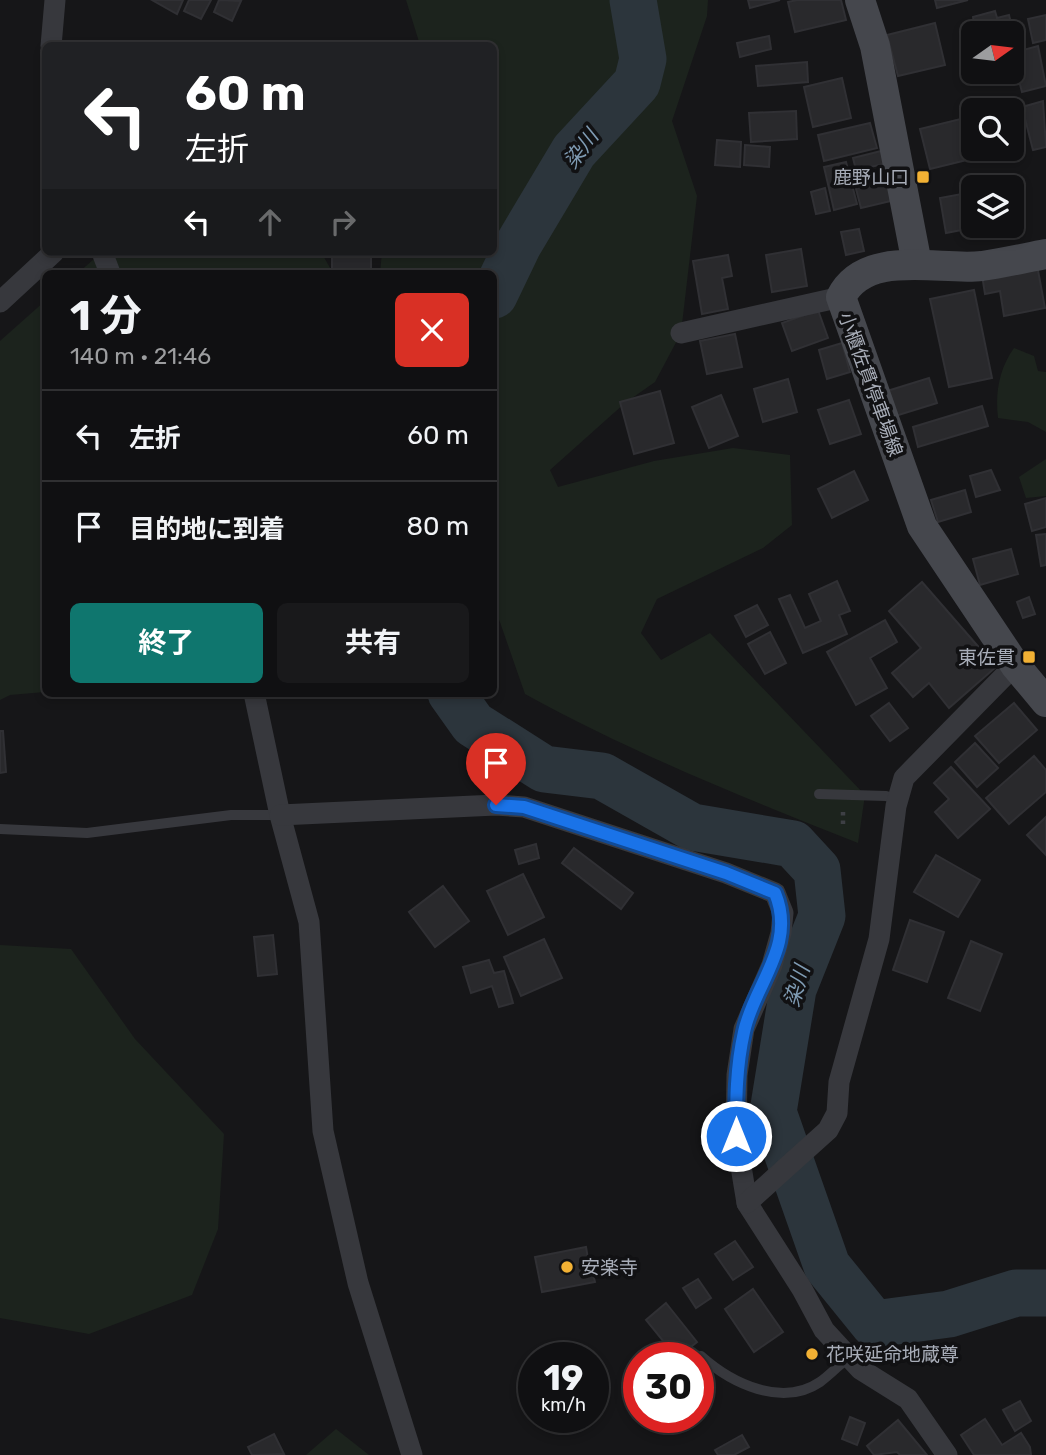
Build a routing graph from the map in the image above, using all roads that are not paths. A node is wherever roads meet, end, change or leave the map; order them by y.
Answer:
1 (55, 0) edge
2 (860, 0) edge
3 (51, 42) edge
4 (1046, 254) edge
5 (50, 256) edge
6 (917, 264) junction
7 (841, 297) junction
8 (0, 302) edge
9 (681, 333) dead end
10 (1015, 665) junction
11 (255, 697) edge
12 (1046, 702) edge
13 (819, 794) dead end
14 (898, 800) junction
15 (280, 815) junction
16 (0, 829) edge
17 (753, 1198) junction
18 (849, 1357) junction
19 (714, 1367) edge
20 (412, 1455) edge
21 (947, 1455) edge

1 - 3 street
2 - 6 main road
4 - 6 main road, 小櫃佐貫停車場線
5 - 8 street
6 - 7 main road, 小櫃佐貫停車場線
7 - 9 street
7 - 10 main road, 小櫃佐貫停車場線
10 - 12 main road, 小櫃佐貫停車場線
10 - 14 street
11 - 15 street
13 - 14 lane
14 - 17 street
15 - 16 lane
15 - 17 street
15 - 20 street
17 - 18 street
18 - 19 lane
18 - 21 street

